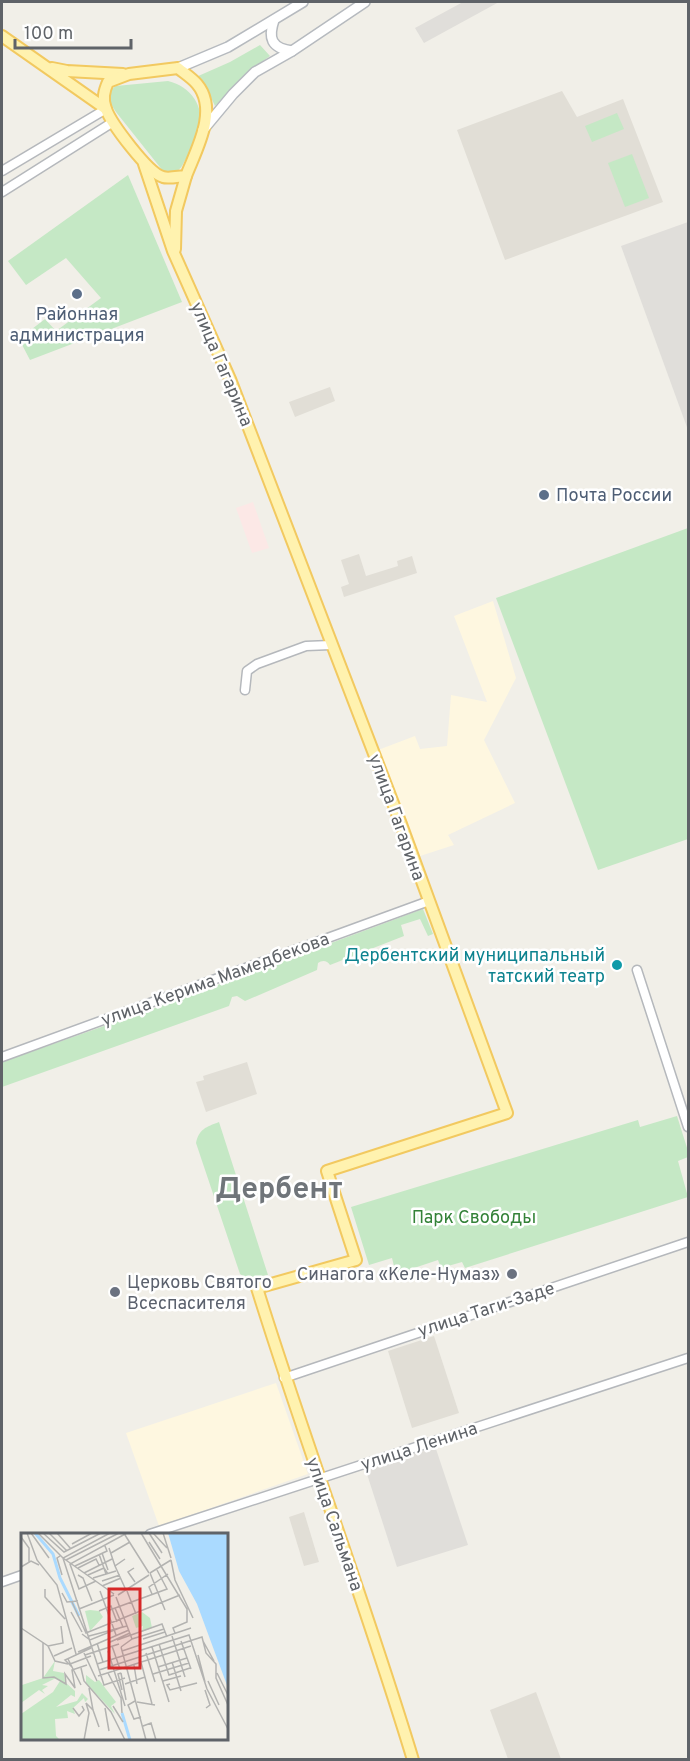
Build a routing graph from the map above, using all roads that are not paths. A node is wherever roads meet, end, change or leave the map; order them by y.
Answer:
1 (303, 2) edge
2 (365, 2) edge
3 (274, 20) junction
4 (2, 36) edge
5 (292, 51) junction
6 (40, 65) junction
7 (178, 69) junction
8 (129, 74) junction
9 (106, 109) junction
10 (113, 122) junction
11 (203, 130) junction
12 (144, 164) junction
13 (2, 171) edge
14 (186, 176) junction
15 (2, 192) edge
16 (331, 645) junction
17 (245, 690) dead end
18 (429, 901) junction
19 (637, 970) dead end
20 (2, 1057) edge
21 (688, 1127) edge
22 (688, 1242) edge
23 (256, 1288) junction
24 (688, 1358) edge
25 (284, 1378) junction
26 (320, 1479) junction
27 (153, 1533) edge
28 (21, 1575) edge
29 (2, 1582) edge
30 (413, 1760) edge

1 - 3 main road
2 - 5 main road
3 - 5 main road
3 - 7 main road
4 - 6 main road
5 - 11 main road
6 - 8 main road
6 - 9 main road
7 - 8 main road
7 - 11 main road
8 - 9 main road
9 - 10 main road
9 - 13 street
10 - 12 main road
10 - 15 street
11 - 14 main road
12 - 14 main road
12 - 16 main road, улица Гагарина
14 - 23 main road, улица Гагарина
16 - 17 street
16 - 18 main road, улица Гагарина
18 - 20 street, улица Керима Мамедбекова
18 - 23 main road, улица Гагарина
19 - 21 street
22 - 25 street, улица Таги-Заде
23 - 25 main road, улица Сальмана
24 - 26 street, улица Ленина
25 - 26 main road, улица Сальмана
26 - 27 street, улица Ленина
26 - 30 main road, улица Сальмана
28 - 29 street

